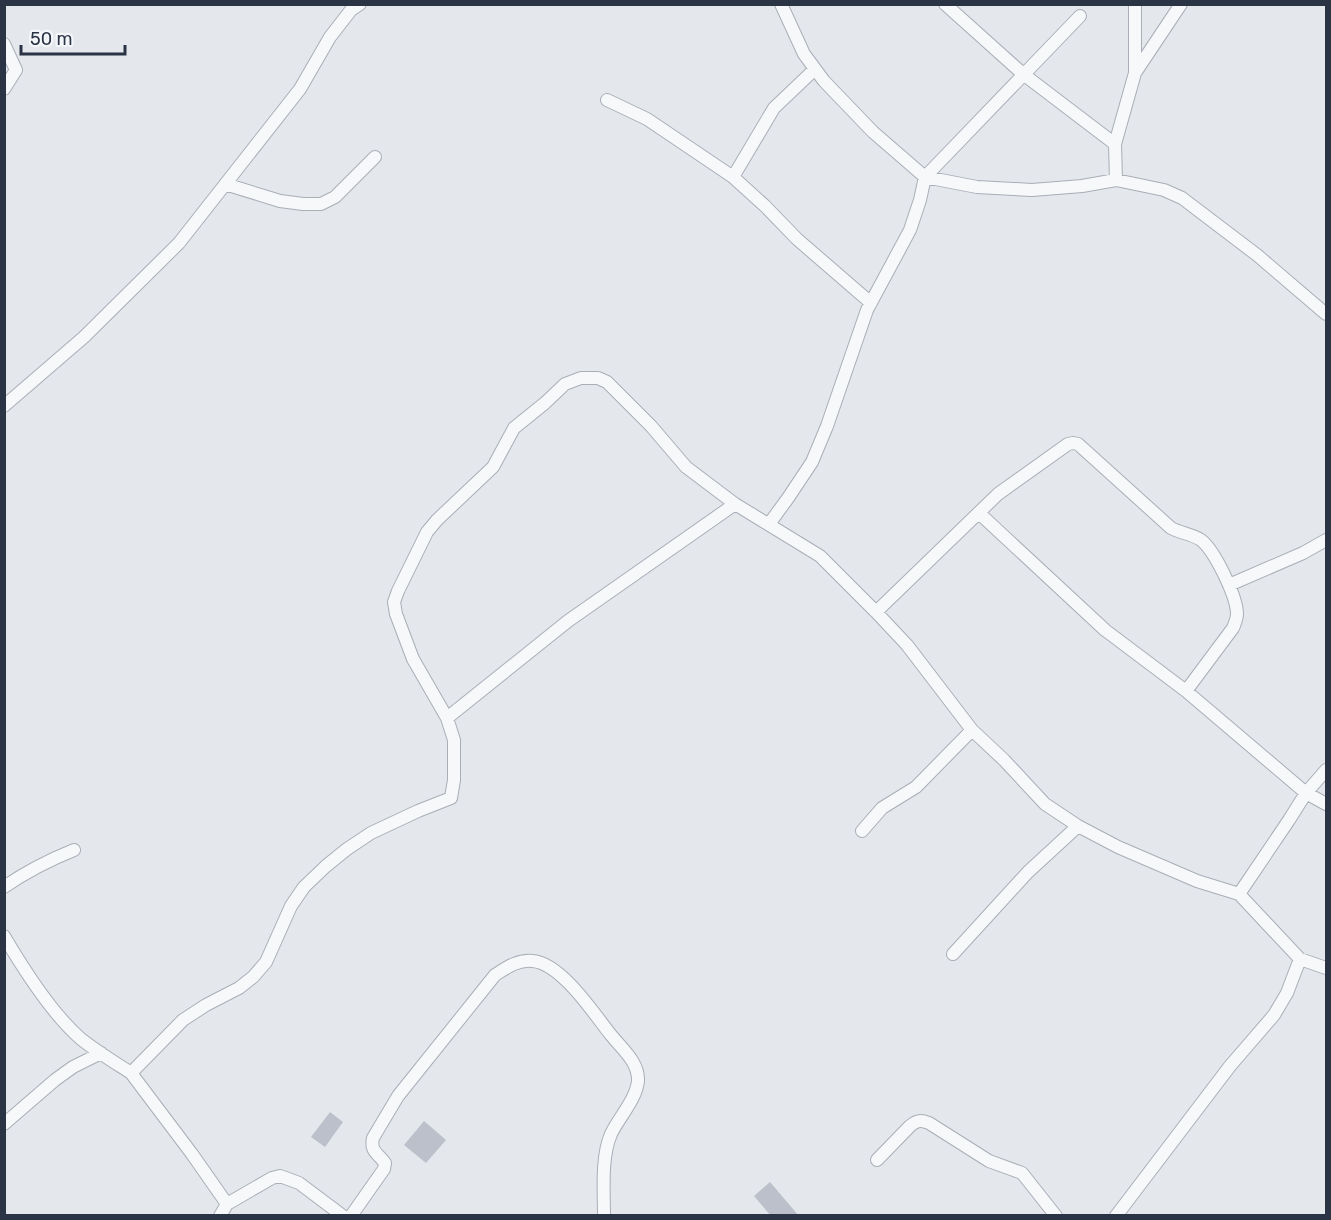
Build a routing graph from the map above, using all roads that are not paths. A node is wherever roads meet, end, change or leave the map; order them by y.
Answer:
1 (360, 4) edge
2 (781, 4) edge
3 (945, 4) edge
4 (1135, 4) edge
5 (1180, 4) edge
6 (1080, 16) dead end
7 (4, 44) edge
8 (815, 69) junction
9 (1134, 73) junction
10 (1023, 74) junction
11 (4, 89) edge
12 (607, 100) dead end
13 (1115, 144) junction
14 (375, 157) dead end
15 (733, 177) junction
16 (926, 177) junction
17 (1116, 180) junction
18 (225, 184) junction
19 (871, 303) junction
20 (1326, 314) edge
21 (4, 406) edge
22 (735, 504) junction
23 (979, 513) junction
24 (769, 524) junction
25 (1326, 540) edge
26 (1229, 585) junction
27 (876, 612) junction
28 (1186, 691) junction
29 (447, 718) junction
30 (972, 730) junction
31 (1326, 770) edge
32 (1306, 792) junction
33 (1326, 804) edge
34 (1078, 826) junction
35 (862, 831) dead end
36 (74, 850) dead end
37 (4, 887) edge
38 (1239, 894) junction
39 (4, 936) edge
40 (953, 954) dead end
41 (1300, 959) junction
42 (1326, 968) edge
43 (101, 1053) junction
44 (131, 1073) junction
45 (4, 1124) edge
46 (877, 1160) dead end
47 (223, 1210) edge
48 (343, 1215) edge
49 (351, 1215) edge
50 (604, 1215) edge
51 (1056, 1215) edge
52 (1116, 1215) edge

1 - 18 street
2 - 8 street
3 - 10 street
4 - 9 street
5 - 9 street
6 - 10 street
7 - 11 street
8 - 15 street
8 - 16 street
9 - 13 street
10 - 13 street
10 - 16 street
12 - 15 street
13 - 17 street
14 - 18 street
15 - 19 street
16 - 17 street
16 - 19 street
17 - 20 street
18 - 21 street
19 - 24 street
22 - 24 street
22 - 29 street
22 - 29 street
23 - 26 street
23 - 27 street
23 - 28 street
24 - 27 street
25 - 26 street
26 - 28 street
27 - 30 street
28 - 32 street
29 - 44 street
30 - 34 street
30 - 35 street
31 - 32 street
32 - 33 street
32 - 38 street
34 - 38 street
34 - 40 street
36 - 37 street
38 - 41 street
39 - 43 street
41 - 42 street
41 - 52 street
43 - 44 street
43 - 45 street
44 - 47 street
46 - 51 street
47 - 48 street
49 - 50 street

